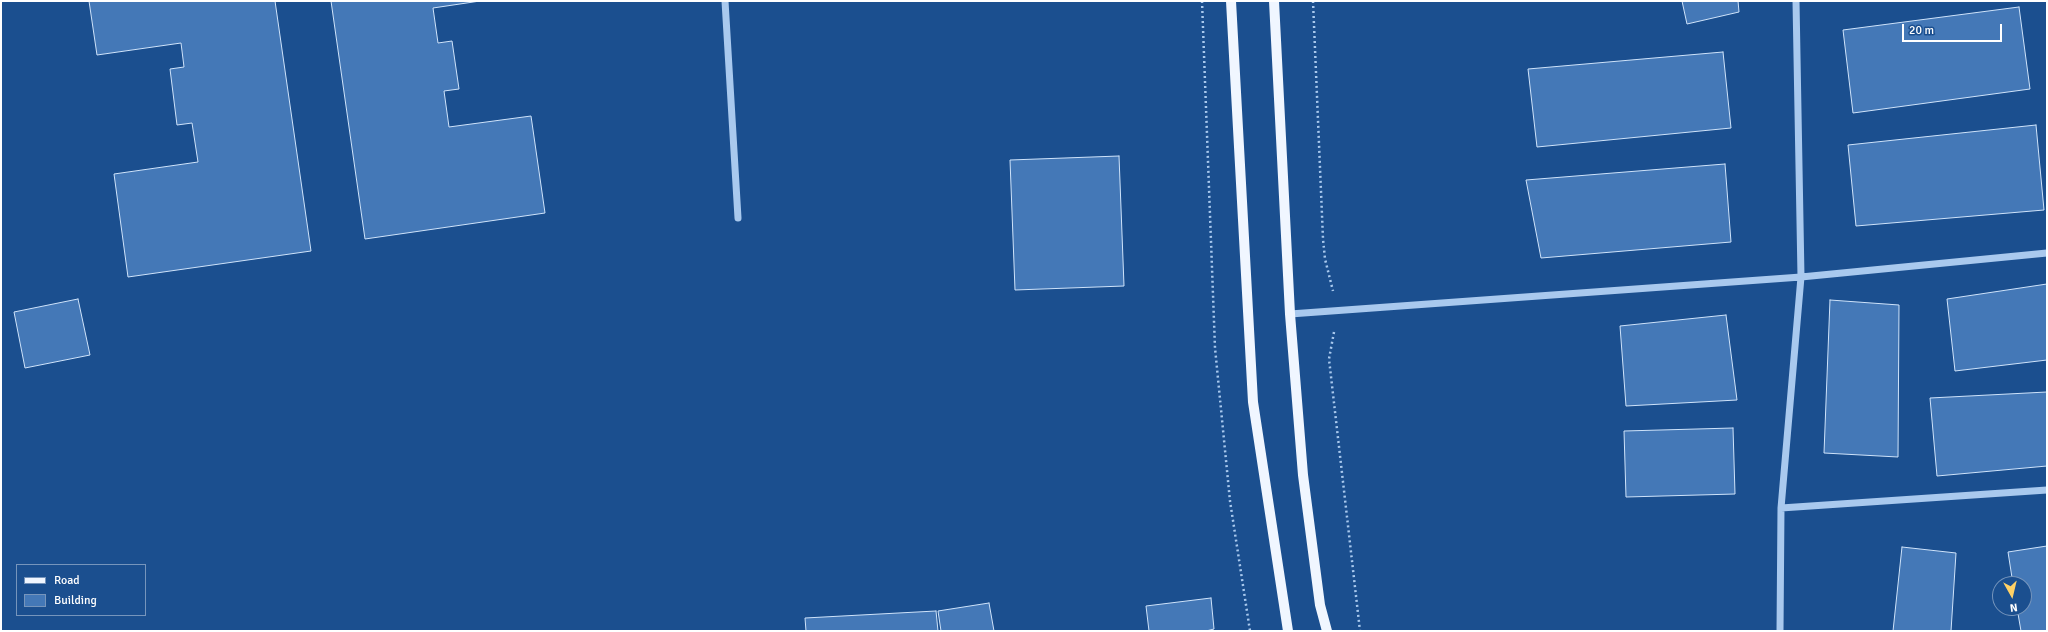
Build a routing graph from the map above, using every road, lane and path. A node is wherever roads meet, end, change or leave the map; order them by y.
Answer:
1 (724, 1) edge
2 (1202, 1) edge
3 (1231, 1) edge
4 (1274, 1) edge
5 (1314, 1) edge
6 (1796, 1) edge
7 (738, 218) dead end
8 (2047, 253) edge
9 (1801, 277) junction
10 (1333, 286) dead end
11 (1290, 314) junction
12 (1334, 334) dead end
13 (2047, 490) edge
14 (1782, 508) junction
15 (1250, 631) edge
16 (1288, 631) edge
17 (1327, 631) edge
18 (1360, 631) edge
19 (1780, 631) edge

1 - 7 street
2 - 15 path
3 - 16 main road
4 - 11 main road
5 - 10 path
6 - 9 street
8 - 9 street
9 - 11 street
9 - 14 street
11 - 17 main road
12 - 18 path
13 - 14 street
14 - 19 street

